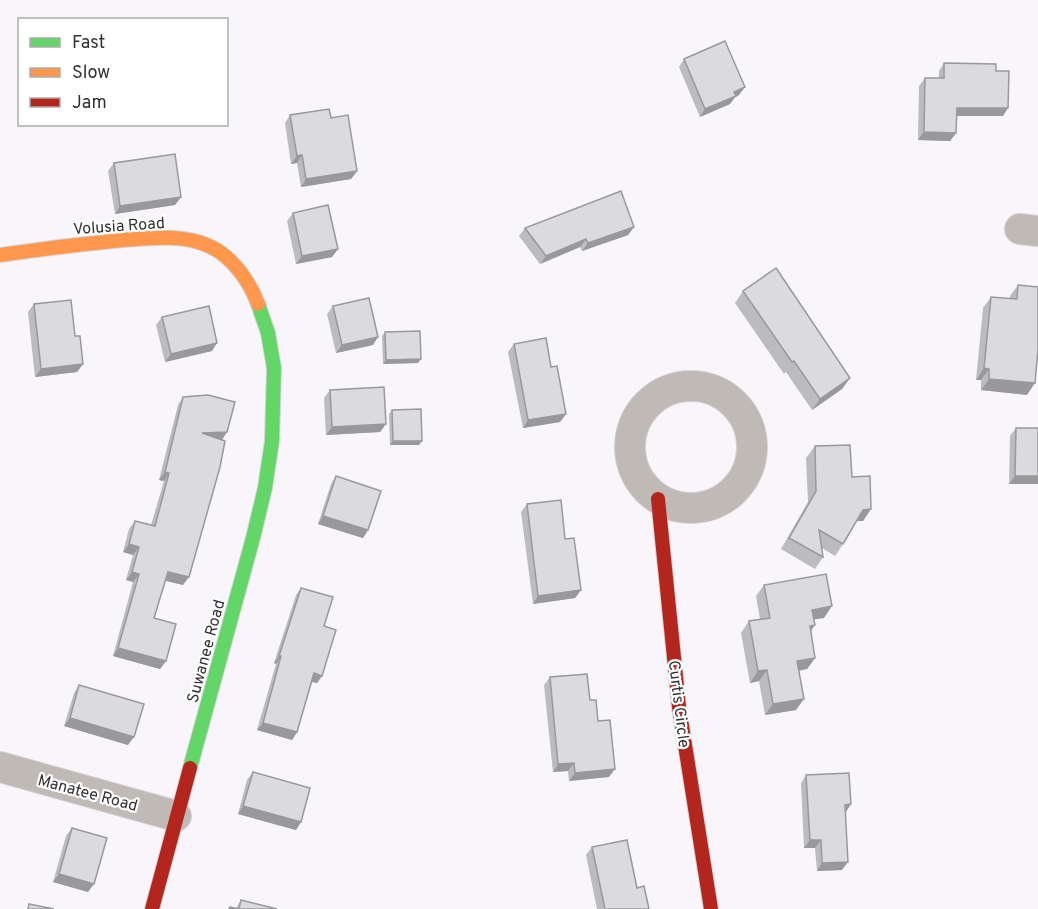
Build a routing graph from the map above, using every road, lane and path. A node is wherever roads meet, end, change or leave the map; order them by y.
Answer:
1 (0, 255) edge
2 (274, 399) joint
3 (658, 499) junction
4 (0, 767) edge
5 (176, 816) junction
6 (152, 909) edge
7 (711, 909) edge

1 - 2 street, Volusia Road
2 - 5 street, Suwanee Road
3 - 3 street
3 - 7 street, Curtis Circle
4 - 5 street, Manatee Road
5 - 6 street, Suwanee Road

